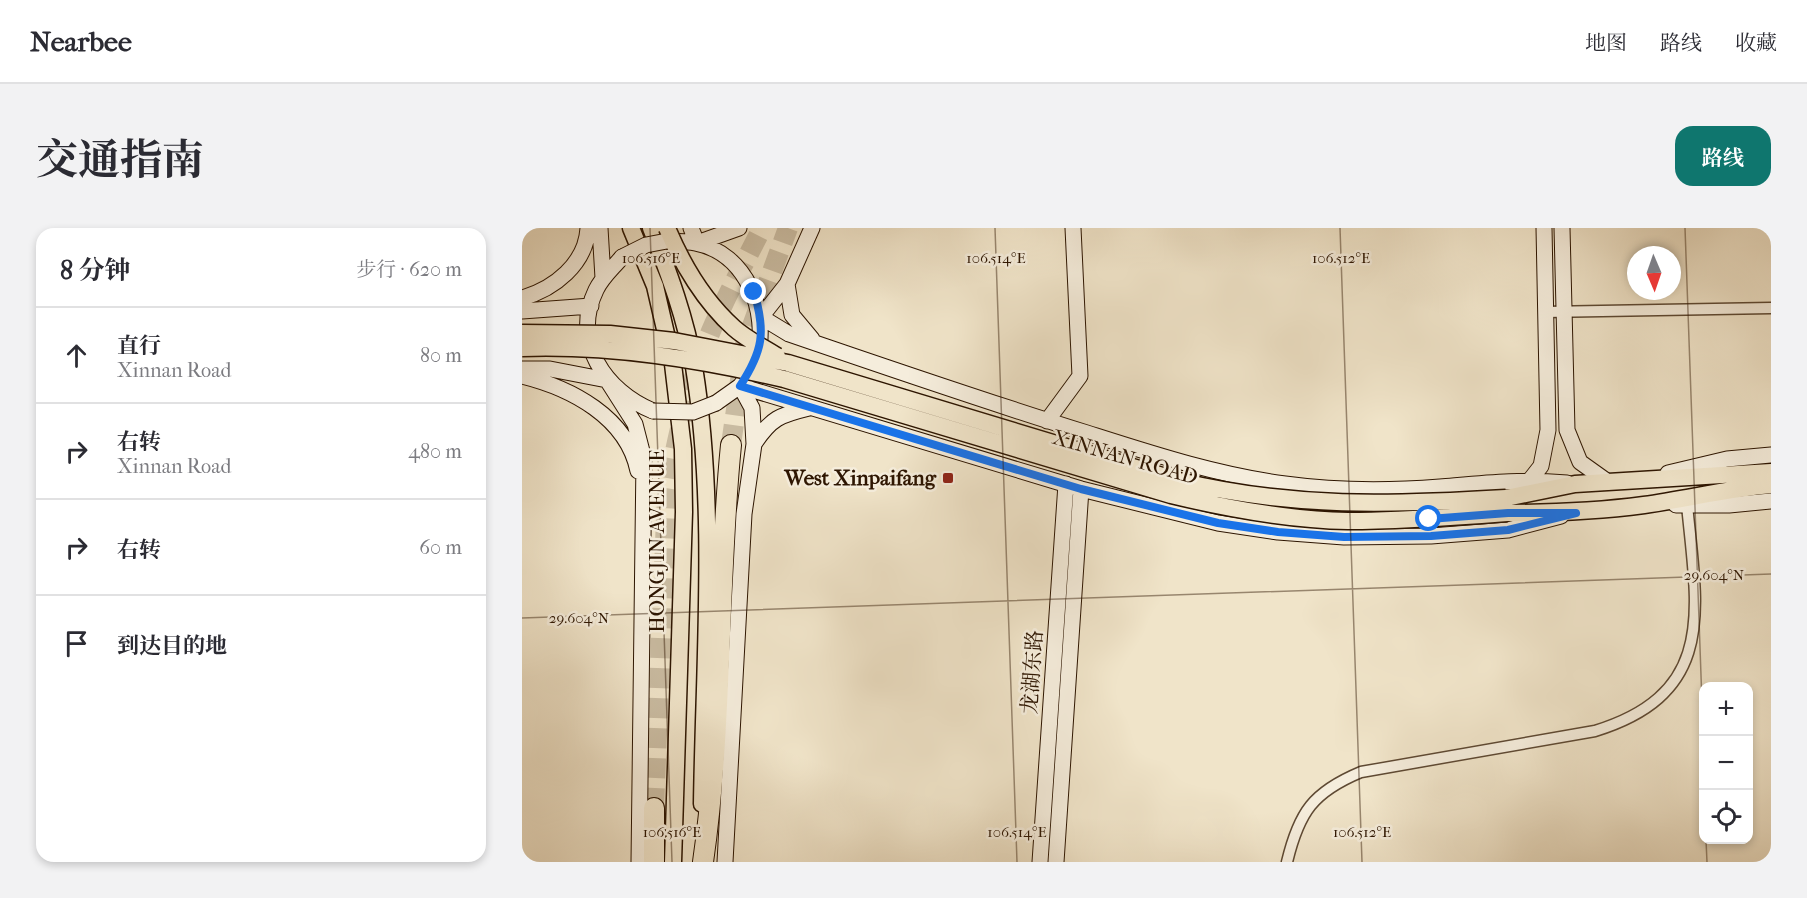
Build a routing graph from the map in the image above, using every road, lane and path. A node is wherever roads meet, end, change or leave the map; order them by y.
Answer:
1 (588, 228) edge
2 (600, 228) edge
3 (631, 228) edge
4 (651, 228) edge
5 (690, 228) edge
6 (739, 228) edge
7 (812, 228) edge
8 (1073, 228) edge
9 (1544, 228) edge
10 (1562, 228) edge
11 (667, 235) edge
12 (697, 243) junction
13 (603, 278) junction
14 (787, 284) junction
15 (522, 298) edge
16 (591, 306) junction
17 (522, 308) edge
18 (1771, 308) edge
19 (1564, 311) junction
20 (1545, 312) junction
21 (761, 316) junction
22 (522, 333) edge
23 (816, 343) junction
24 (522, 348) edge
25 (674, 349) junction
26 (788, 363) junction
27 (522, 369) edge
28 (522, 376) edge
29 (607, 380) junction
30 (740, 386) junction
31 (812, 407) junction
32 (1047, 421) junction
33 (754, 444) junction
34 (731, 445) tunnel mouth
35 (1771, 455) edge
36 (1771, 472) edge
37 (1647, 478) junction
38 (1530, 480) junction
39 (1608, 482) junction
40 (1729, 482) junction
41 (1066, 484) junction
42 (1575, 484) junction
43 (1771, 485) edge
44 (1081, 489) junction
45 (1771, 501) edge
46 (645, 502) junction
47 (1647, 504) junction
48 (1687, 505) junction
49 (1507, 506) junction
50 (1576, 513) junction
51 (654, 808) tunnel mouth
52 (639, 862) edge
53 (654, 862) edge
54 (673, 862) edge
55 (702, 862) edge
56 (726, 862) edge
57 (1040, 862) edge
58 (1056, 862) edge
59 (1287, 862) edge

1 - 15 street
2 - 13 street
3 - 54 main road, HONGJIN AVENUE
4 - 55 main road
5 - 12 street
6 - 12 street
7 - 14 street
8 - 32 street
9 - 20 street
10 - 19 street
11 - 12 street
11 - 13 street, bridge
11 - 26 main road, bridge
12 - 21 street
13 - 16 street
14 - 21 street
14 - 23 street
16 - 17 street
16 - 29 street, HONGJIN AVENUE
18 - 19 street
19 - 20 street
19 - 39 street
20 - 38 street
21 - 23 street, XINNAN ROAD
21 - 30 street
22 - 25 main road, bridge
23 - 32 street, XINNAN ROAD
24 - 25 main road, bridge
25 - 26 main road, XINNAN ROAD, bridge
25 - 49 main road, XINNAN ROAD, bridge
26 - 49 main road, XINNAN ROAD, bridge
27 - 29 street
28 - 46 street
29 - 30 street, bridge
29 - 46 street, HONGJIN AVENUE
30 - 31 street, XINNAN ROAD
30 - 33 street
31 - 33 street
31 - 41 street, XINNAN ROAD
32 - 38 street, XINNAN ROAD
33 - 56 street
34 - 55 highway
35 - 37 street, XINNAN ROAD
36 - 40 main road, XINNAN ROAD
37 - 39 main road, XINNAN ROAD
37 - 40 main road, XINNAN ROAD
38 - 42 street, XINNAN ROAD
39 - 42 main road, XINNAN ROAD
40 - 43 main road, XINNAN ROAD
40 - 47 main road, XINNAN ROAD
41 - 44 street, XINNAN ROAD
41 - 57 street, 龙湖东路
42 - 49 main road, XINNAN ROAD
44 - 50 street, XINNAN ROAD
44 - 58 street, 龙湖东路
45 - 48 street, XINNAN ROAD
46 - 52 street, HONGJIN AVENUE
47 - 48 street, XINNAN ROAD
47 - 50 main road, XINNAN ROAD
48 - 59 street
49 - 50 main road, XINNAN ROAD
51 - 53 highway

